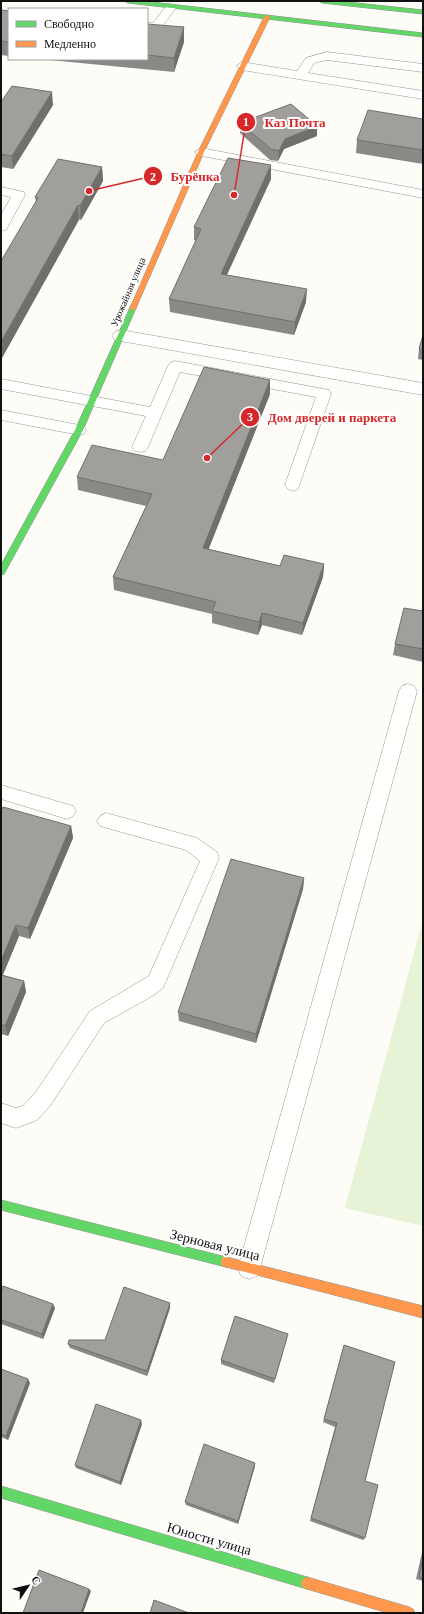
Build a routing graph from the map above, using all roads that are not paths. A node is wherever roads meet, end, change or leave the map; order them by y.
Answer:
1 (128, 1) edge
2 (322, 1) edge
3 (171, 7) junction
4 (423, 12) edge
5 (267, 17) junction
6 (148, 26) edge
7 (423, 35) edge
8 (242, 66) junction
9 (423, 68) edge
10 (301, 75) junction
11 (423, 95) edge
12 (201, 152) junction
13 (1, 192) edge
14 (423, 194) edge
15 (1, 227) edge
16 (121, 336) junction
17 (1, 384) edge
18 (423, 389) edge
19 (91, 401) junction
20 (155, 412) junction
21 (1, 415) edge
22 (79, 430) junction
23 (140, 447) dead end
24 (293, 485) dead end
25 (1, 572) edge
26 (408, 691) dead end
27 (1, 792) edge
28 (67, 811) dead end
29 (106, 821) dead end
30 (1, 1113) edge
31 (1, 1205) edge
32 (249, 1268) junction
33 (423, 1312) edge
34 (1, 1492) edge
35 (409, 1613) edge

1 - 3 street
2 - 4 street
3 - 5 street
3 - 6 lane
5 - 7 street
5 - 8 street, Урожайная улица
8 - 10 lane
8 - 12 street, Урожайная улица
9 - 10 lane
10 - 11 lane
12 - 14 lane
12 - 16 street, Урожайная улица
13 - 15 lane
16 - 18 street
16 - 19 street, Урожайная улица
17 - 19 lane
19 - 20 lane
19 - 22 street, Урожайная улица
20 - 23 lane
20 - 24 lane
21 - 22 lane
22 - 25 street, Урожайная улица
26 - 32 lane
27 - 28 lane
29 - 30 lane
31 - 32 street, Зерновая улица
32 - 33 street, Зерновая улица
34 - 35 street, Юности улица

